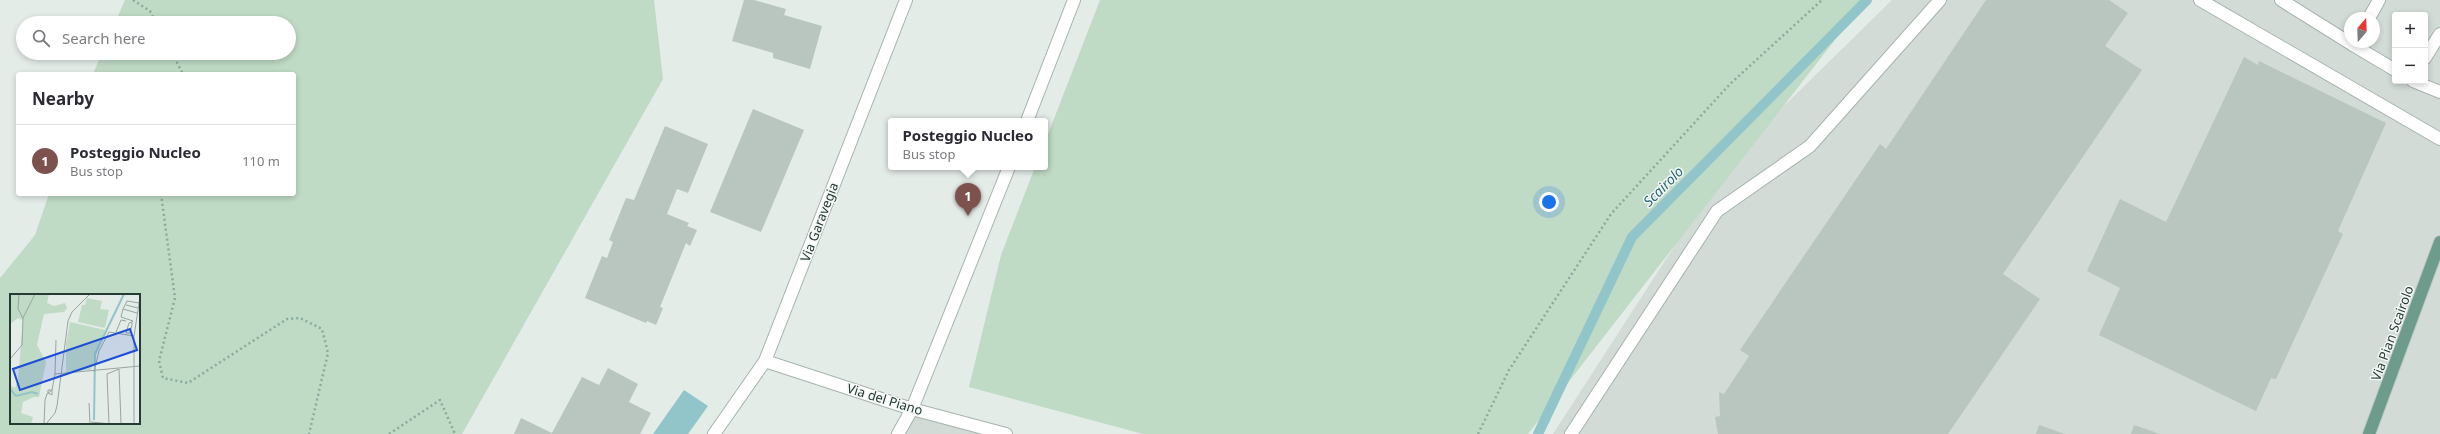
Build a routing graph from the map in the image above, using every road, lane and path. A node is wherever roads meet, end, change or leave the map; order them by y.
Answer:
1 (133, 0) edge
2 (906, 0) edge
3 (1074, 0) edge
4 (1822, 0) edge
5 (1940, 0) edge
6 (2200, 0) edge
7 (2281, 0) edge
8 (2379, 0) edge
9 (2372, 12) edge
10 (152, 16) edge
11 (2440, 34) edge
12 (2344, 38) edge
13 (2360, 48) edge
14 (2428, 53) edge
15 (176, 60) edge
16 (2392, 68) edge
17 (182, 72) edge
18 (2421, 84) edge
19 (2440, 92) edge
20 (1028, 118) edge
21 (2440, 138) edge
22 (1008, 170) edge
23 (161, 196) edge
24 (2440, 242) edge
25 (765, 361) junction
26 (912, 409) junction
27 (309, 434) edge
28 (389, 434) edge
29 (455, 434) edge
30 (714, 434) edge
31 (898, 434) edge
32 (1006, 434) edge
33 (1478, 434) edge
34 (1571, 434) edge
35 (2369, 434) edge

1 - 10 path
2 - 25 street, Via Garavegia
3 - 20 street
4 - 33 path
5 - 34 street
6 - 21 street
7 - 12 street
8 - 9 street
11 - 14 street
13 - 16 street
15 - 17 path
18 - 19 street
22 - 26 street
23 - 27 path
24 - 35 main road, Via Pian Scairolo
25 - 26 street, Via del Piano
25 - 30 street, Via Garavegia
26 - 31 street
26 - 32 street, Via del Piano
28 - 29 path

